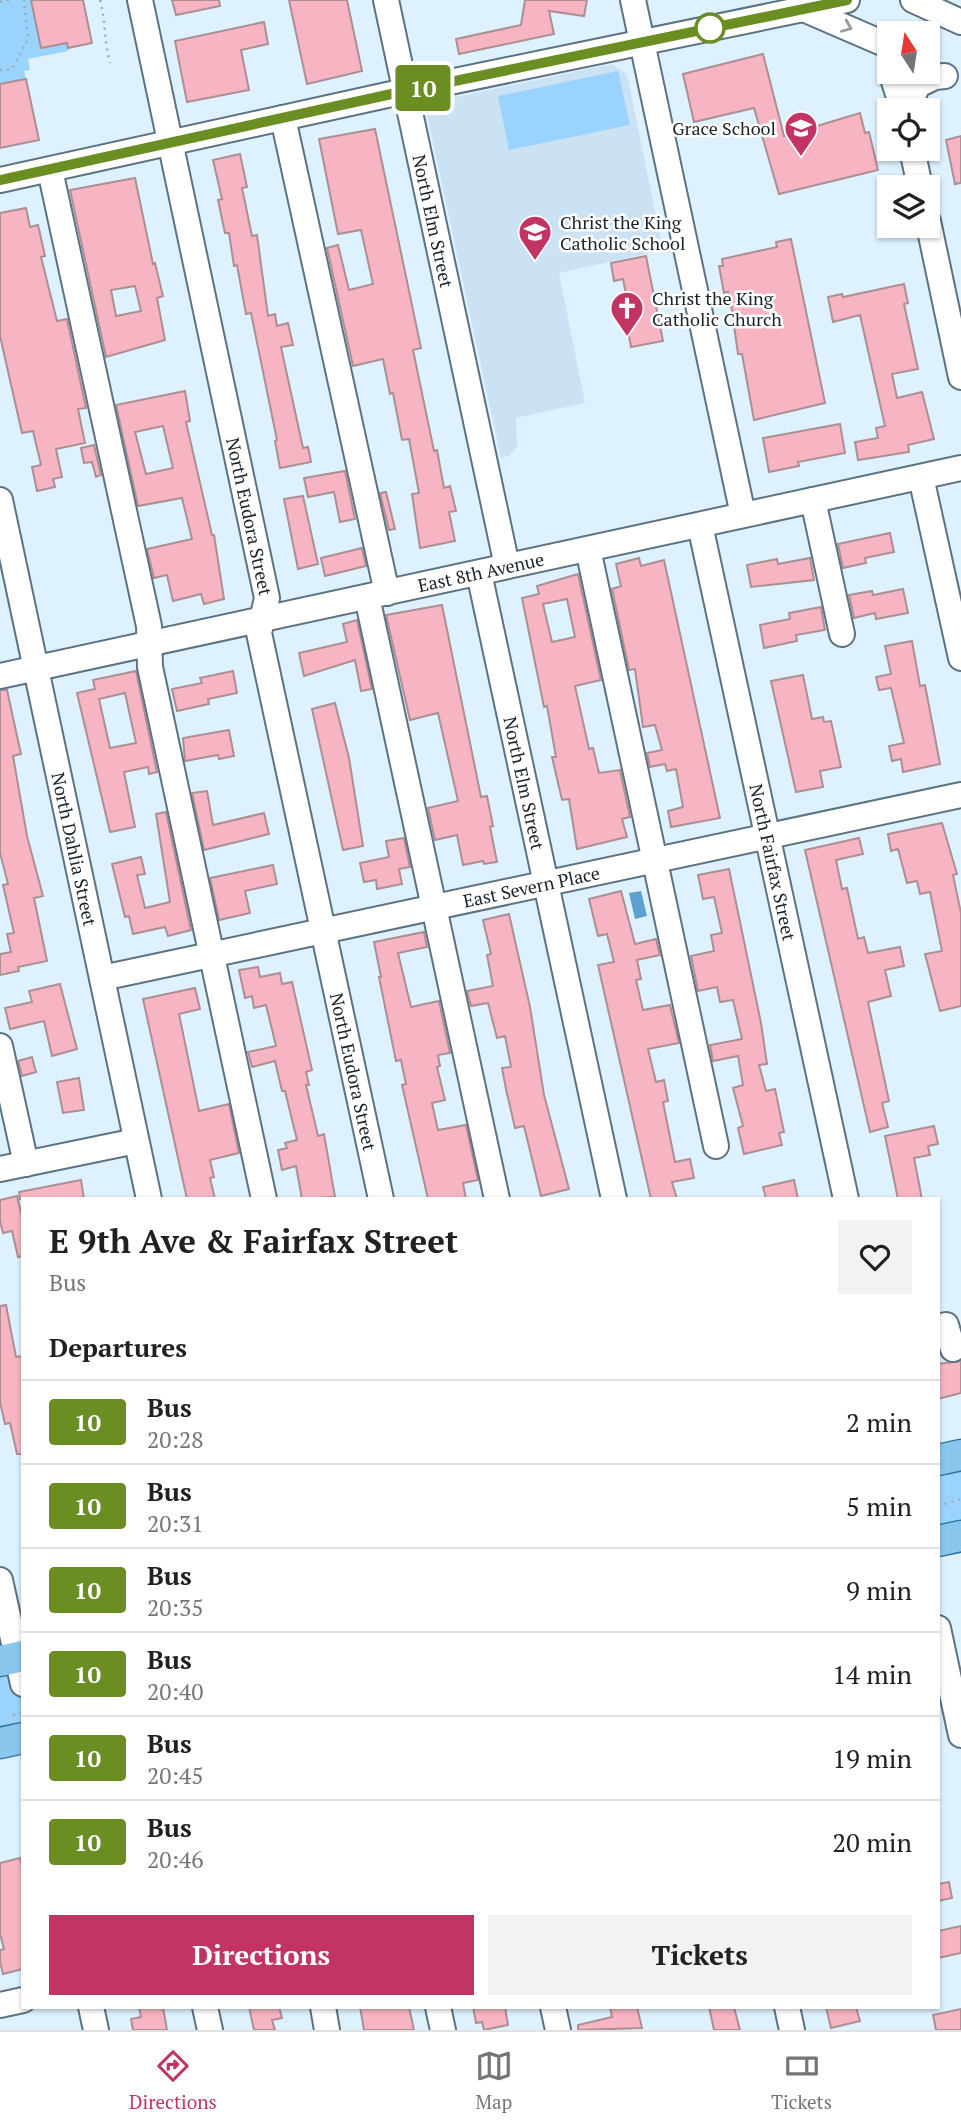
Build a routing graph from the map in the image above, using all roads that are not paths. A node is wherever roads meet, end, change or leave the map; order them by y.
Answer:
1 (140, 0) edge
2 (386, 0) edge
3 (633, 0) edge
4 (777, 0) edge
5 (847, 0) edge
6 (913, 0) edge
7 (805, 9) junction
8 (961, 22) edge
9 (877, 40) edge
10 (642, 41) junction
11 (945, 76) edge
12 (406, 91) junction
13 (911, 98) edge
14 (283, 118) junction
15 (170, 144) junction
16 (50, 170) junction
17 (0, 180) edge
18 (932, 238) edge
19 (961, 377) edge
20 (961, 468) edge
21 (921, 477) junction
22 (0, 500) edge
23 (813, 500) junction
24 (743, 515) junction
25 (700, 525) junction
26 (588, 549) junction
27 (507, 566) junction
28 (479, 573) junction
29 (377, 595) junction
30 (263, 620) junction
31 (842, 634) dead end
32 (150, 644) junction
33 (961, 658) edge
34 (36, 668) junction
35 (0, 676) edge
36 (961, 795) edge
37 (768, 838) junction
38 (654, 862) junction
39 (545, 884) junction
40 (434, 908) junction
41 (323, 931) junction
42 (211, 955) junction
43 (102, 978) junction
44 (0, 1046) edge
45 (136, 1141) junction
46 (716, 1146) dead end
47 (26, 1164) junction
48 (0, 1169) edge
49 (149, 1197) edge
50 (264, 1197) edge
51 (381, 1197) edge
52 (497, 1197) edge
53 (614, 1197) edge
54 (846, 1197) edge
55 (940, 1326) edge
56 (953, 1349) dead end
57 (961, 1455) edge
58 (940, 1460) edge
59 (961, 1536) edge
60 (940, 1541) edge
61 (0, 1580) edge
62 (940, 1637) edge
63 (16, 1664) edge
64 (961, 1735) edge
65 (21, 1738) edge
66 (0, 1743) edge
67 (21, 2000) edge
68 (0, 2005) edge
69 (91, 2009) edge
70 (205, 2009) edge
71 (323, 2009) edge
72 (438, 2009) edge
73 (553, 2009) edge
74 (787, 2009) edge
75 (96, 2030) edge
76 (210, 2030) edge
77 (327, 2030) edge
78 (443, 2030) edge
79 (558, 2030) edge
80 (792, 2030) edge

1 - 15 street, North Eudora Street
2 - 12 street, North Elm Street
3 - 10 street
4 - 7 street
5 - 7 street
6 - 8 street
7 -> 9 street
7 - 10 street
10 - 12 street
10 - 24 street
11 - 13 street
12 - 14 street
12 - 27 street, North Elm Street
14 - 15 street
14 - 29 street
15 - 16 street
15 - 30 street, North Eudora Street
16 - 17 street
16 - 32 street
18 - 19 street
20 - 21 street, East 8th Avenue
21 - 23 street, East 8th Avenue
21 - 33 street
22 - 34 street, North Dahlia Street
23 - 24 street, East 8th Avenue
23 - 31 street
24 - 25 street, East 8th Avenue
25 - 26 street, East 8th Avenue
25 - 37 street, North Fairfax Street
26 - 27 street, East 8th Avenue
26 - 38 street
27 - 28 street, East 8th Avenue
28 - 29 street, East 8th Avenue
28 - 39 street, North Elm Street
29 - 30 street, East 8th Avenue
29 - 40 street
30 - 32 street, East 8th Avenue
30 - 41 street, North Eudora Street
32 - 34 street, East 8th Avenue
32 - 42 street
34 - 35 street, East 8th Avenue
34 - 43 street, North Dahlia Street
36 - 37 street, East Severn Place
37 - 38 street, East Severn Place
37 - 54 street, North Fairfax Street
38 - 39 street, East Severn Place
38 - 46 street
39 - 40 street, East Severn Place
39 - 53 street, North Elm Street
40 - 41 street, East Severn Place
40 - 52 street
41 - 42 street, East Severn Place
41 - 51 street, North Eudora Street
42 - 43 street, East Severn Place
42 - 50 street
43 - 45 street, North Dahlia Street
44 - 47 street
45 - 47 street
45 - 49 street, North Dahlia Street
47 - 48 street
55 - 56 street
57 - 58 main road
59 - 60 main road
61 - 63 street
62 - 64 street
65 - 66 main road
67 - 68 street
69 - 75 street
70 - 76 street
71 - 77 street
72 - 78 street
73 - 79 street
74 - 80 street

